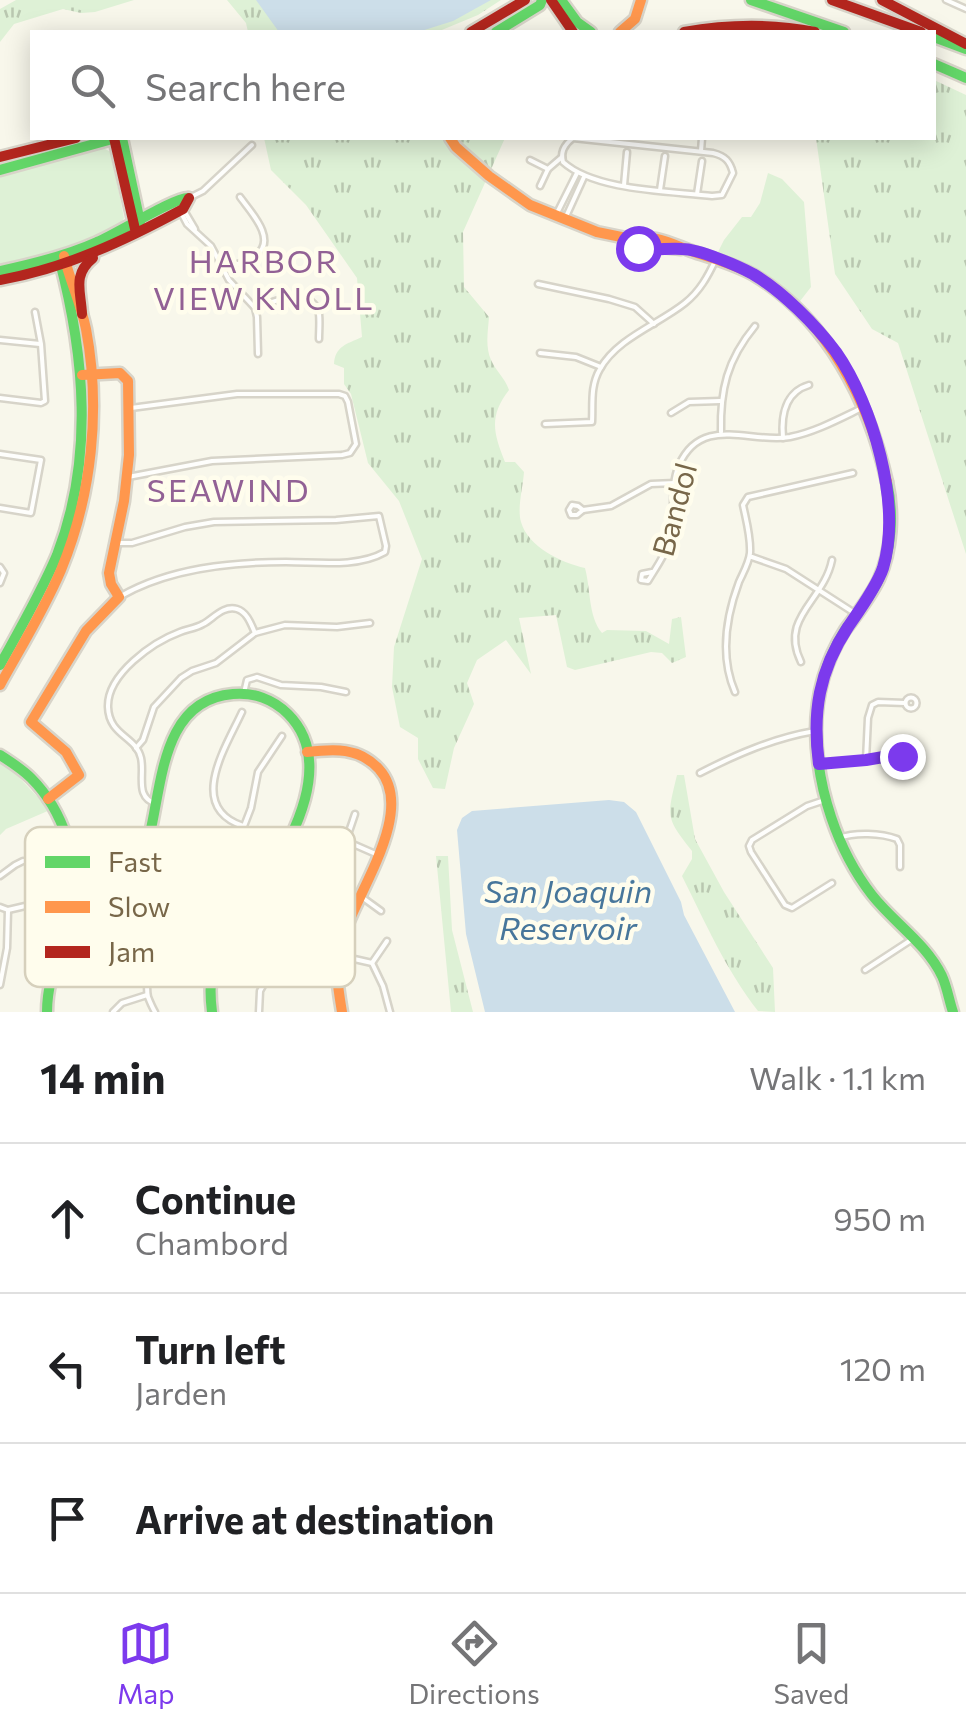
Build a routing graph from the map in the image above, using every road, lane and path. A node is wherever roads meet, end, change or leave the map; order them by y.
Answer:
1 (525, 0) edge
2 (542, 0) edge
3 (551, 0) edge
4 (562, 0) edge
5 (641, 0) edge
6 (751, 0) edge
7 (832, 0) edge
8 (882, 0) edge
9 (946, 0) edge
10 (964, 0) edge
11 (958, 6) junction
12 (966, 10) edge
13 (474, 30) edge
14 (499, 30) edge
15 (572, 30) edge
16 (586, 30) edge
17 (623, 30) edge
18 (695, 30) edge
19 (802, 30) edge
20 (838, 30) edge
21 (915, 30) edge
22 (936, 38) edge
23 (966, 46) edge
24 (936, 65) edge
25 (966, 78) edge
26 (68, 140) edge
27 (109, 140) edge
28 (116, 140) edge
29 (452, 140) edge
30 (567, 140) edge
31 (628, 140) edge
32 (664, 140) edge
33 (702, 140) edge
34 (252, 145) dead end
35 (663, 147) junction
36 (700, 151) junction
37 (627, 152) dead end
38 (664, 156) dead end
39 (0, 157) edge
40 (562, 157) junction
41 (530, 160) dead end
42 (702, 161) dead end
43 (548, 169) junction
44 (0, 170) edge
45 (578, 173) junction
46 (584, 177) junction
47 (624, 185) junction
48 (540, 186) dead end
49 (660, 190) junction
50 (697, 194) junction
51 (240, 197) dead end
52 (182, 205) junction
53 (560, 219) junction
54 (137, 227) junction
55 (103, 251) junction
56 (716, 258) junction
57 (62, 261) junction
58 (224, 269) junction
59 (0, 271) edge
60 (0, 280) edge
61 (538, 284) dead end
62 (254, 308) junction
63 (36, 312) dead end
64 (82, 315) junction
65 (654, 324) junction
66 (755, 326) dead end
67 (320, 339) dead end
68 (0, 340) edge
69 (41, 344) junction
70 (258, 354) dead end
71 (540, 354) dead end
72 (601, 367) junction
73 (87, 375) junction
74 (809, 385) dead end
75 (0, 398) edge
76 (720, 401) junction
77 (864, 406) junction
78 (130, 408) junction
79 (671, 414) dead end
80 (545, 424) dead end
81 (721, 433) junction
82 (783, 438) junction
83 (0, 454) edge
84 (853, 473) dead end
85 (128, 477) junction
86 (675, 483) junction
87 (0, 508) edge
88 (583, 510) dead end
89 (116, 543) junction
90 (750, 557) junction
91 (832, 560) dead end
92 (2, 570) edge
93 (652, 572) dead end
94 (0, 582) edge
95 (820, 590) junction
96 (119, 597) junction
97 (856, 614) junction
98 (370, 623) dead end
99 (255, 633) junction
100 (800, 662) dead end
101 (0, 665) edge
102 (0, 685) edge
103 (346, 692) dead end
104 (735, 692) dead end
105 (244, 693) junction
106 (905, 702) dead end
107 (242, 712) dead end
108 (815, 732) junction
109 (282, 736) dead end
110 (136, 748) junction
111 (307, 752) junction
112 (901, 754) dead end
113 (0, 755) edge
114 (866, 760) junction
115 (819, 764) junction
116 (700, 774) dead end
117 (48, 799) junction
118 (826, 800) junction
119 (157, 804) junction
120 (354, 814) dead end
121 (243, 826) joint
122 (62, 827) edge
123 (151, 827) edge
124 (293, 827) edge
125 (350, 827) edge
126 (839, 838) junction
127 (355, 845) edge
128 (378, 855) junction
129 (23, 861) dead end
130 (900, 867) dead end
131 (0, 876) edge
132 (832, 883) dead end
133 (360, 895) junction
134 (25, 906) edge
135 (0, 907) edge
136 (355, 907) edge
137 (8, 910) junction
138 (381, 911) dead end
139 (914, 938) junction
140 (387, 941) dead end
141 (355, 960) edge
142 (372, 963) junction
143 (865, 970) dead end
144 (0, 985) edge
145 (50, 987) edge
146 (148, 987) edge
147 (211, 987) edge
148 (262, 987) edge
149 (336, 987) edge
150 (148, 996) junction
151 (47, 1012) edge
152 (113, 1012) edge
153 (154, 1012) edge
154 (212, 1012) edge
155 (258, 1012) edge
156 (342, 1012) edge
157 (390, 1012) edge
158 (953, 1012) edge

1 - 13 main road
2 - 14 main road
3 - 15 main road
4 - 16 main road
5 - 17 main road
6 - 20 main road
7 - 21 main road
8 - 23 main road
9 - 11 street
10 - 11 street
11 - 12 street
18 - 19 main road
22 - 23 main road
24 - 25 main road
26 - 39 main road
27 - 44 main road
28 - 54 main road
29 - 53 main road
30 - 40 street
31 - 35 street
32 - 35 street
33 - 36 street
34 - 52 street
35 - 36 street
36 - 50 street
37 - 47 street
38 - 49 street
40 - 43 street
40 - 45 street
41 - 43 street
42 - 50 street
43 - 48 street
45 - 46 street
45 - 53 street
46 - 47 street
46 - 53 street
47 - 49 street
49 - 50 street
51 - 58 street
52 - 54 main road
52 - 58 street
53 - 56 main road
54 - 55 main road
54 - 57 main road
55 - 57 main road
55 - 64 main road
56 - 65 street
56 - 77 main road
57 - 59 main road
57 - 60 main road
57 - 64 main road
57 - 73 main road
58 - 62 street
61 - 65 street
62 - 67 street
62 - 70 street
63 - 69 street
64 - 73 main road
65 - 72 street
66 - 76 street
68 - 69 street
69 - 75 street
71 - 72 street
72 - 80 street
73 - 78 main road
73 - 101 main road
73 - 102 main road
74 - 82 street
76 - 79 street
76 - 81 street
77 - 82 street, Bandol
77 - 97 main road
78 - 85 main road
78 - 85 street
81 - 82 street, Bandol
81 - 86 street, Bandol
83 - 87 street
84 - 90 street
85 - 89 main road
86 - 88 street
86 - 93 street, Bandol
89 - 96 main road
89 - 96 street
90 - 95 street
90 - 104 street
91 - 95 street
92 - 94 street
95 - 97 street
95 - 100 street
96 - 117 main road
97 - 108 main road
98 - 99 street
99 - 110 street
99 - 110 street
103 - 105 street
105 - 111 main road
105 - 119 main road
106 - 114 street
107 - 121 street
108 - 115 main road
108 - 116 street
109 - 121 street
110 - 119 street
111 - 124 main road
111 - 128 main road
112 - 114 street
113 - 117 main road
114 - 115 street
115 - 118 main road
117 - 122 main road
118 - 126 main road
118 - 132 street
119 - 123 main road
120 - 125 street
126 - 130 street
126 - 139 main road
127 - 128 street
128 - 133 main road
129 - 131 street
133 - 136 main road
133 - 138 street
134 - 137 street
135 - 137 street
137 - 144 street
139 - 143 street
139 - 158 main road
140 - 142 street
141 - 142 street
142 - 157 street
145 - 151 main road
146 - 150 street
147 - 154 main road
148 - 155 street
149 - 156 main road
150 - 152 street
150 - 153 street

